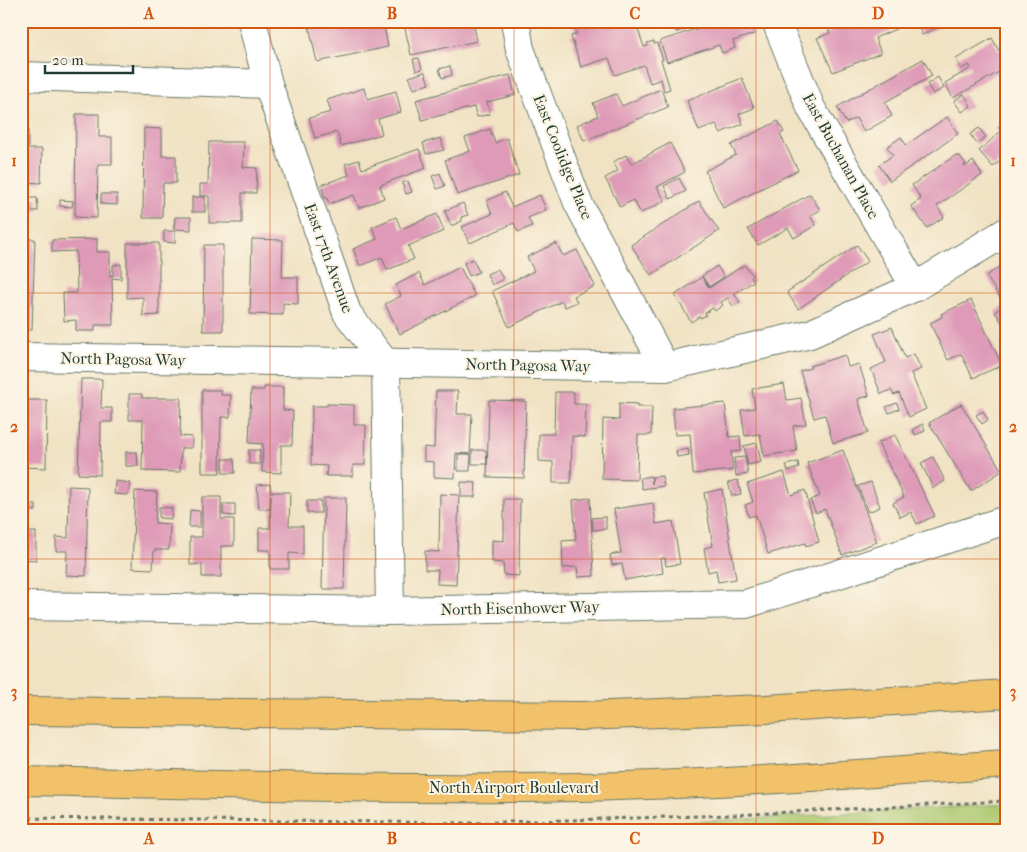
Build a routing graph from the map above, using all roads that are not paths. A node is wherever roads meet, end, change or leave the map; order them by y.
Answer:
1 (252, 21) edge
2 (515, 21) edge
3 (776, 21) edge
4 (21, 76) edge
5 (268, 84) junction
6 (1006, 232) edge
7 (915, 287) junction
8 (21, 358) edge
9 (386, 364) junction
10 (665, 367) junction
11 (1006, 520) edge
12 (21, 606) edge
13 (390, 611) junction
14 (1006, 694) edge
15 (21, 711) edge
16 (1006, 764) edge
17 (21, 781) edge

1 - 5 street, East 17th Avenue
2 - 10 street, East Coolidge Place
3 - 7 street, East Buchanan Place
4 - 5 street
5 - 9 street, East 17th Avenue
6 - 7 street, North Pagosa Way
7 - 10 street, North Pagosa Way
8 - 9 street, North Pagosa Way
9 - 10 street, North Pagosa Way
9 - 13 street
11 - 13 street, North Eisenhower Way
12 - 13 street, North Eisenhower Way
14 - 15 main road
16 - 17 main road, North Airport Boulevard

